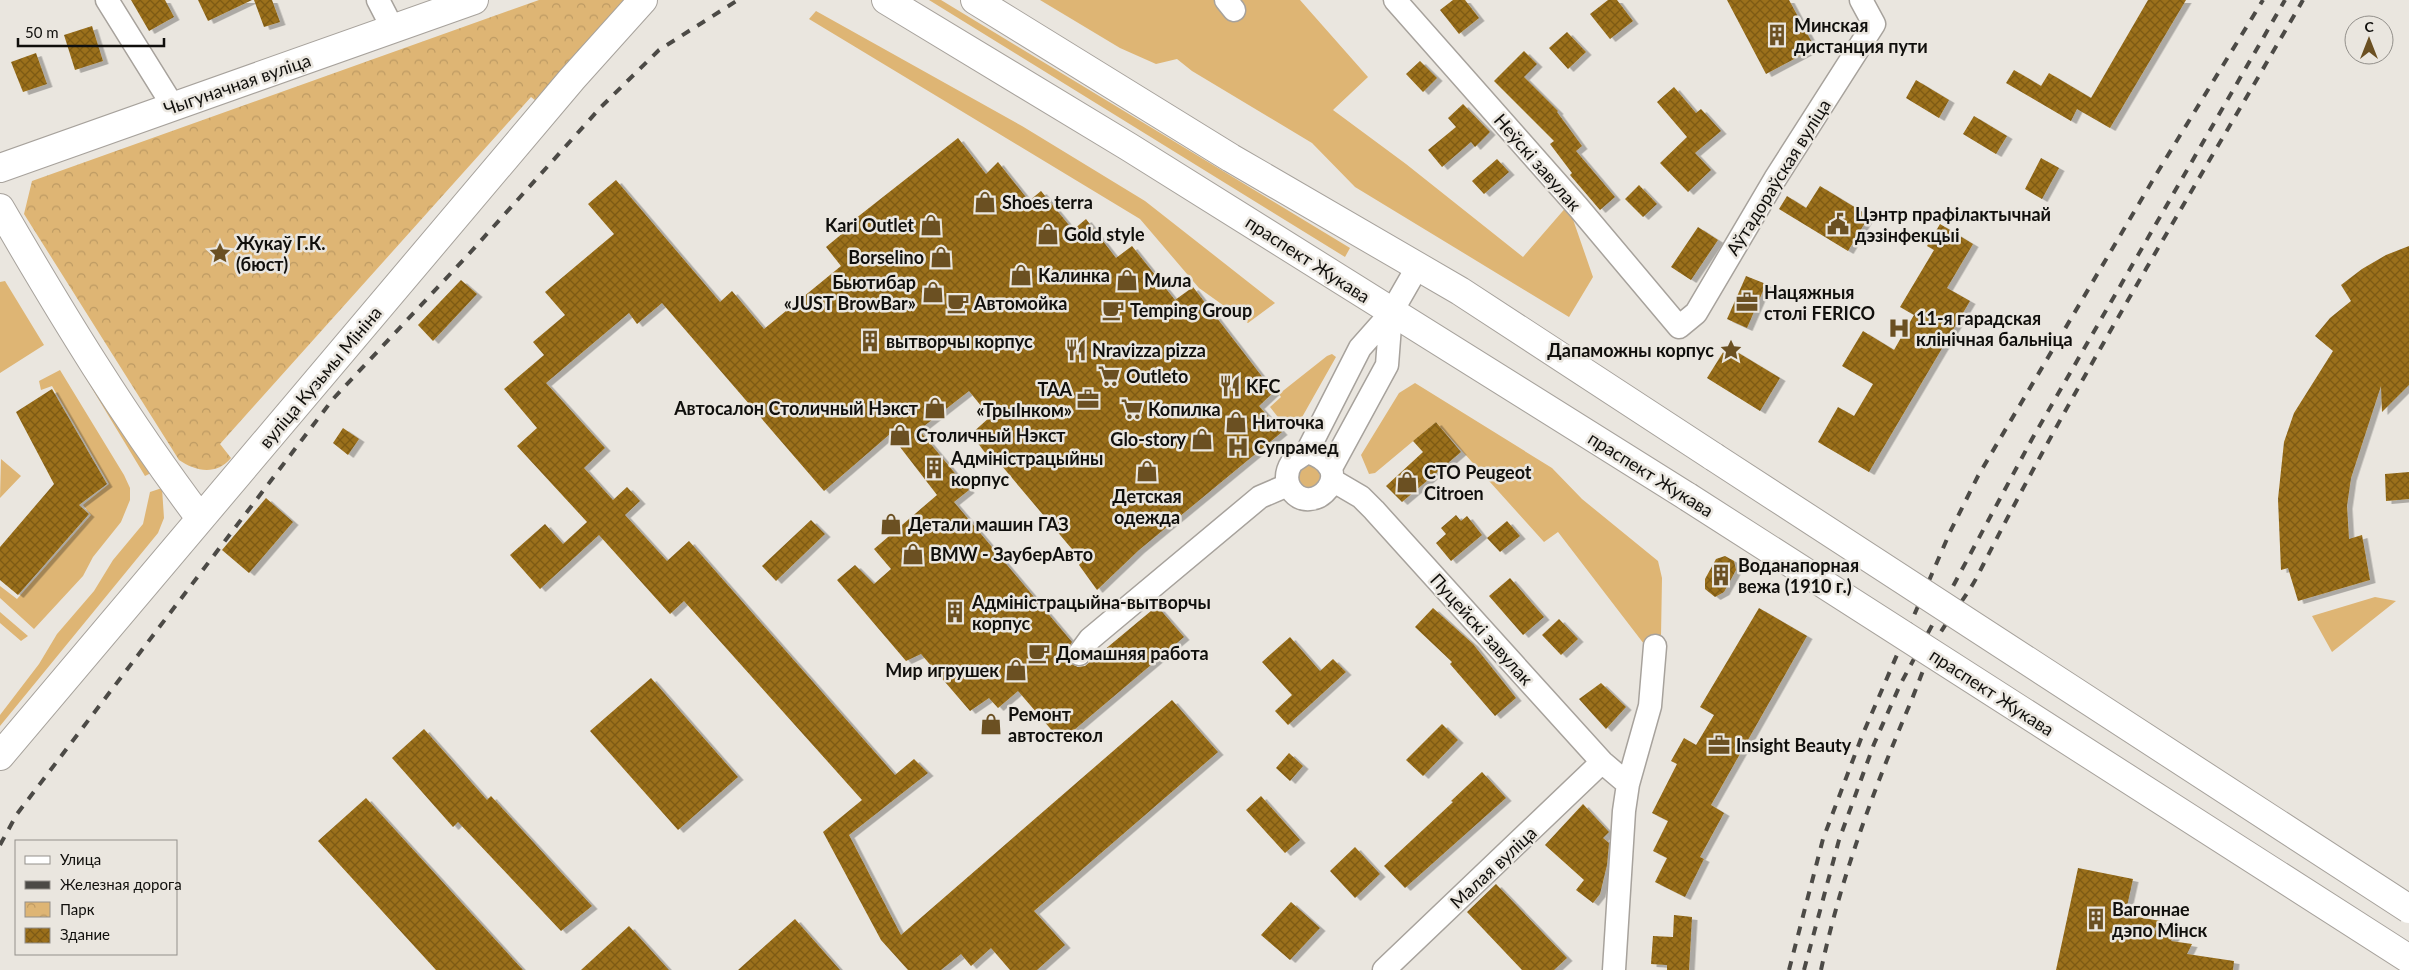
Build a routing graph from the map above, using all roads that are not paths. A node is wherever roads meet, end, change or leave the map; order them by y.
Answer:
1 (107, 0) edge
2 (378, 0) edge
3 (474, 0) edge
4 (643, 0) edge
5 (886, 0) edge
6 (975, 0) edge
7 (1395, 0) edge
8 (1861, 0) edge
9 (393, 29) junction
10 (173, 106) junction
11 (0, 168) edge
12 (0, 208) edge
13 (1418, 266) junction
14 (1391, 312) junction
15 (1679, 327) joint
16 (1308, 452) junction
17 (1332, 474) junction
18 (1288, 485) junction
19 (200, 518) junction
20 (1655, 646) dead end
21 (1079, 654) dead end
22 (0, 756) edge
23 (1602, 762) junction
24 (1628, 784) junction
25 (2409, 908) edge
26 (2409, 959) edge
27 (1384, 970) edge
28 (1614, 970) edge

1 - 10 street
2 - 9 street
3 - 9 main road, Чыгуначная вуліца
4 - 19 main road, вуліца Кузьмы Мініна
5 - 14 main road, праспект Жукава
6 - 13 main road
7 - 15 street, Неўскі завулак
8 - 15 street, Аўтадораўская вуліца
9 - 10 main road, Чыгуначная вуліца
10 - 11 main road, Чыгуначная вуліца
12 - 19 main road
13 - 14 street
13 - 25 main road, bridge
14 - 16 street
14 - 17 street
14 - 26 main road, праспект Жукава, bridge
16 - 17 street
16 - 18 street
17 - 18 street
17 - 23 street, Пуцейскі завулак
18 - 21 street
19 - 22 main road, вуліца Кузьмы Мініна
20 - 24 street
23 - 24 street, Пуцейскі завулак
23 - 27 street, Малая вуліца
24 - 28 street

